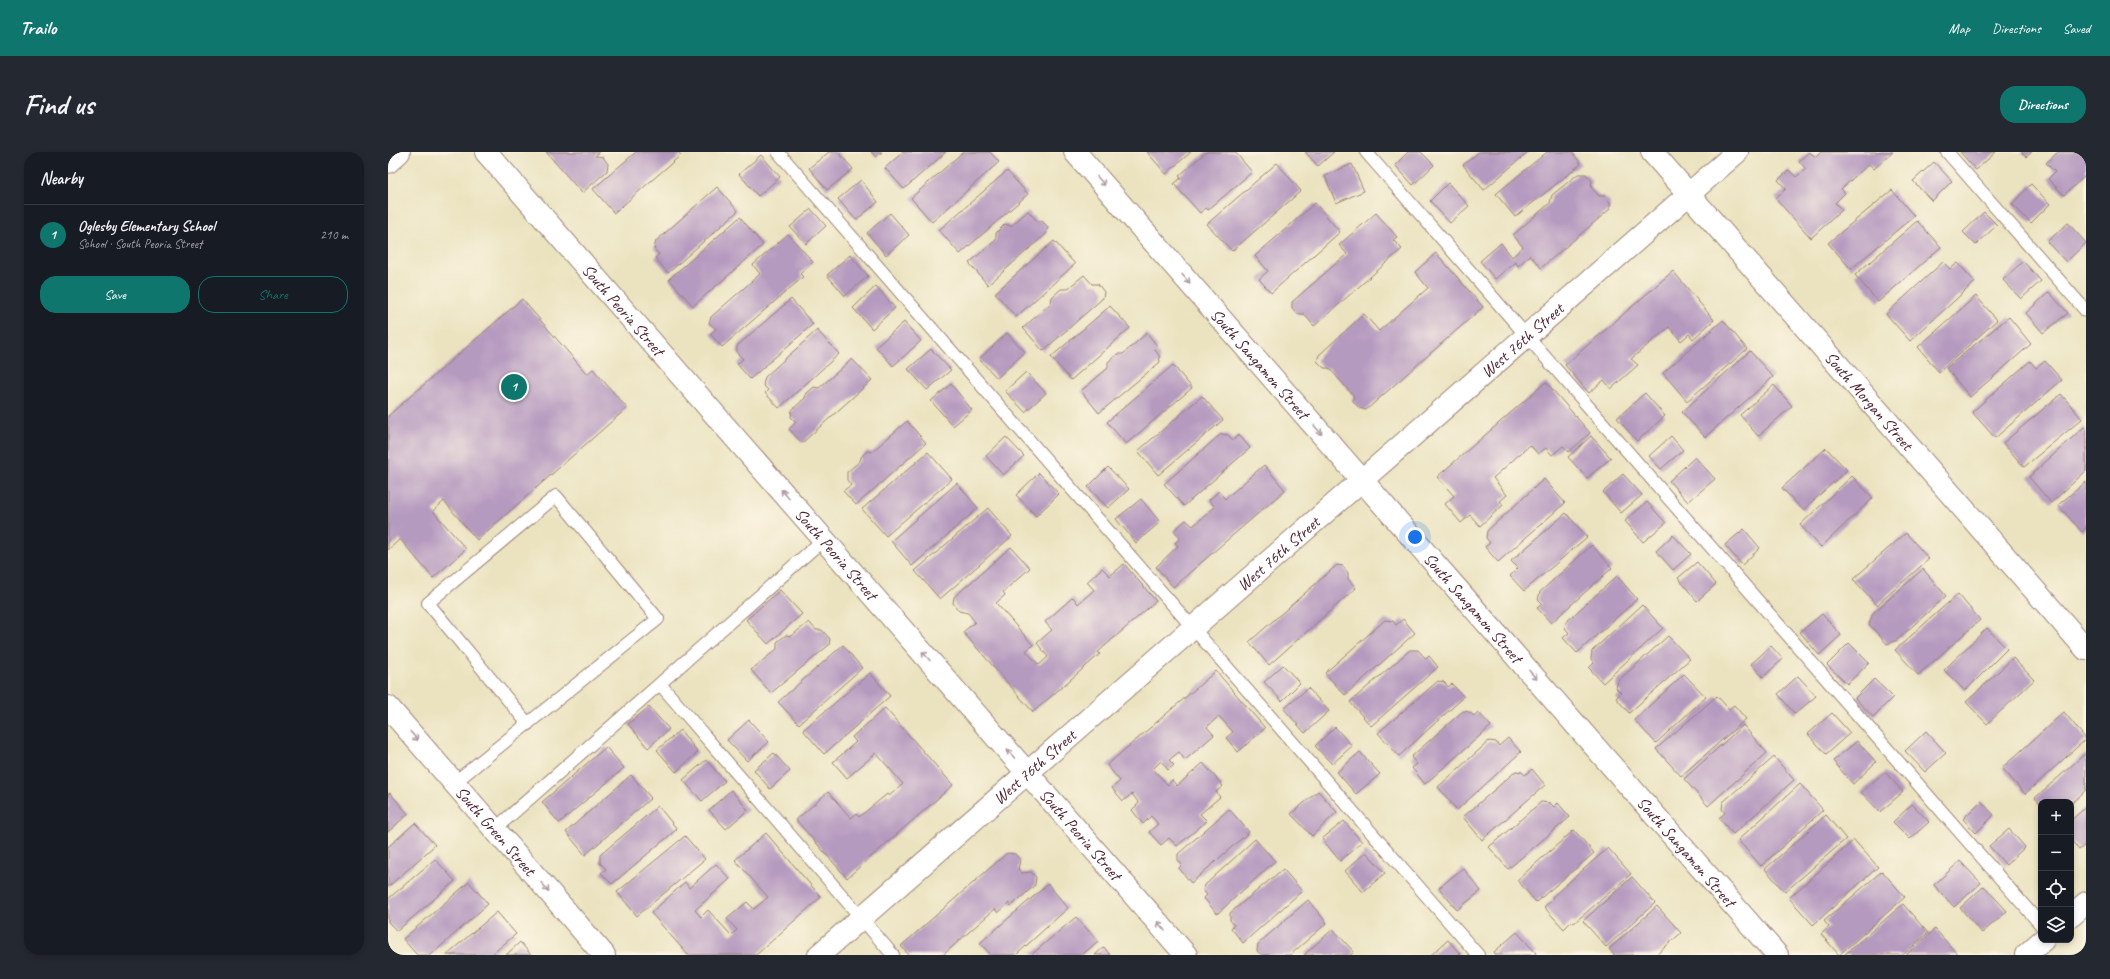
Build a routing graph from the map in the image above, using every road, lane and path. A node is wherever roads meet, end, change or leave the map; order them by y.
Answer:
1 (400, 152) edge
2 (486, 152) edge
3 (778, 152) edge
4 (1075, 152) edge
5 (1366, 152) edge
6 (1652, 152) edge
7 (1737, 152) edge
8 (1947, 152) edge
9 (388, 162) edge
10 (1689, 194) junction
11 (2086, 311) edge
12 (1527, 336) junction
13 (1362, 480) junction
14 (824, 539) junction
15 (1193, 628) junction
16 (2086, 649) edge
17 (660, 684) junction
18 (388, 707) edge
19 (528, 724) junction
20 (1028, 773) junction
21 (454, 783) junction
22 (495, 829) junction
23 (2086, 903) edge
24 (2074, 913) edge
25 (861, 918) junction
26 (2038, 922) edge
27 (2040, 943) edge
28 (604, 955) edge
29 (819, 955) edge
30 (893, 955) edge
31 (1186, 955) edge
32 (1478, 955) edge
33 (1777, 955) edge
34 (2026, 955) edge

1 - 9 street
14 -> 2 street, South Peoria Street
3 - 15 lane
4 -> 13 street, South Sangamon Street
5 - 12 lane
6 - 10 street, South Morgan Street
7 - 10 street, West 76th Street
8 - 11 lane
10 - 12 street, West 76th Street
10 - 16 street, South Morgan Street
12 - 13 street, West 76th Street
12 - 26 lane
13 - 15 street, West 76th Street
13 -> 33 street, South Sangamon Street
14 - 17 lane
20 -> 14 street, South Peoria Street
15 - 20 street, West 76th Street
15 - 32 lane
17 - 22 lane
17 - 25 lane
18 -> 21 street, South Green Street
19 - 19 lane
19 - 21 lane
20 - 25 street, West 76th Street
31 -> 20 street, South Peoria Street
21 - 22 street, South Green Street
22 -> 28 street, South Green Street
23 - 24 street
25 - 29 street, West 76th Street
25 - 30 lane
27 - 34 street

